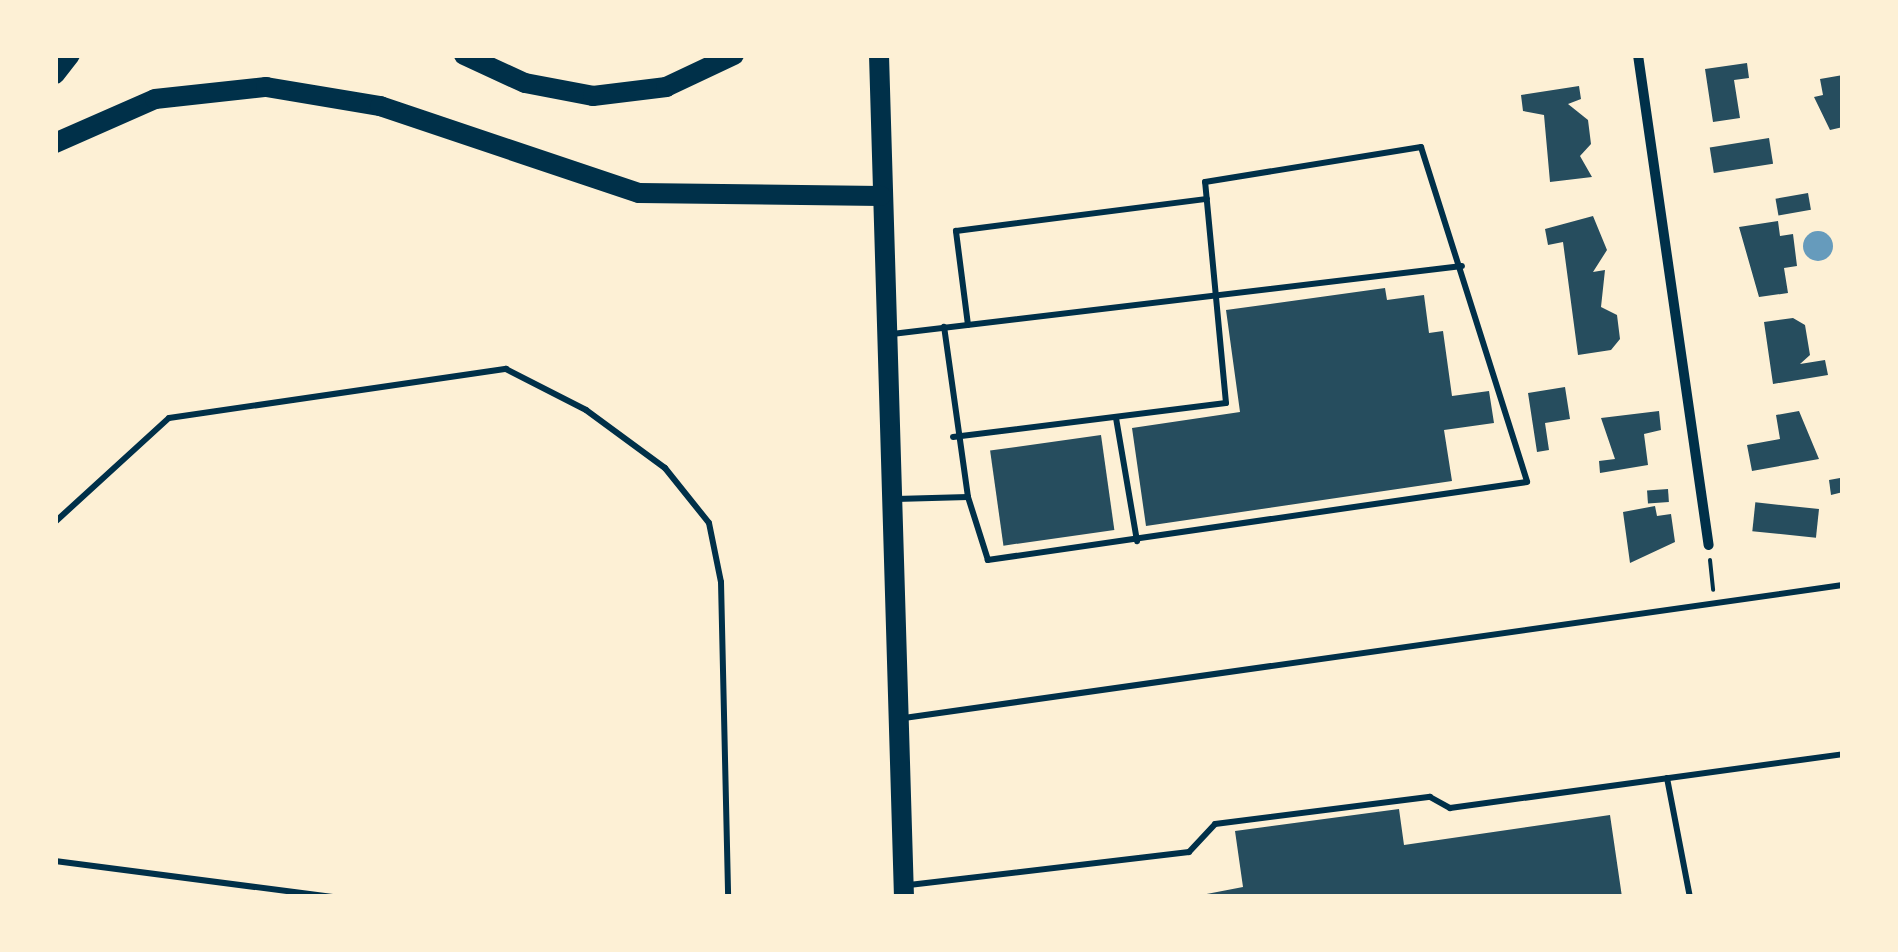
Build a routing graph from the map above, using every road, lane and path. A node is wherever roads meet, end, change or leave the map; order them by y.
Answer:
1 (70, 55) edge
2 (464, 55) edge
3 (734, 55) edge
4 (880, 55) edge
5 (1638, 55) edge
6 (55, 74) edge
7 (55, 143) edge
8 (881, 196) junction
9 (1207, 199) junction
10 (1462, 266) junction
11 (1216, 300) junction
12 (968, 325) junction
13 (944, 328) junction
14 (886, 334) junction
15 (1116, 418) junction
16 (953, 437) junction
17 (968, 497) junction
18 (889, 499) junction
19 (55, 522) edge
20 (1137, 542) junction
21 (1709, 546) joint
22 (1843, 585) edge
23 (1715, 603) junction
24 (893, 719) junction
25 (1843, 754) edge
26 (1666, 778) junction
27 (55, 860) edge
28 (904, 892) edge
29 (333, 897) edge
30 (728, 897) edge
31 (1690, 897) edge

1 - 6 main road
2 - 3 main road
4 - 8 main road
5 - 21 street
7 - 8 main road
8 - 14 main road
9 - 10 lane
9 - 11 lane
9 - 12 lane
10 - 11 lane
10 - 20 lane
11 - 12 lane
11 - 15 lane
12 - 13 lane
13 - 14 lane
13 - 16 lane
14 - 18 main road
15 - 16 lane
15 - 20 lane
16 - 17 lane
17 - 18 lane
17 - 20 lane
18 - 24 main road
19 - 30 lane
21 - 23 path
22 - 23 lane
23 - 24 lane
24 - 28 main road
25 - 26 lane
26 - 28 lane
26 - 31 lane
27 - 29 lane

